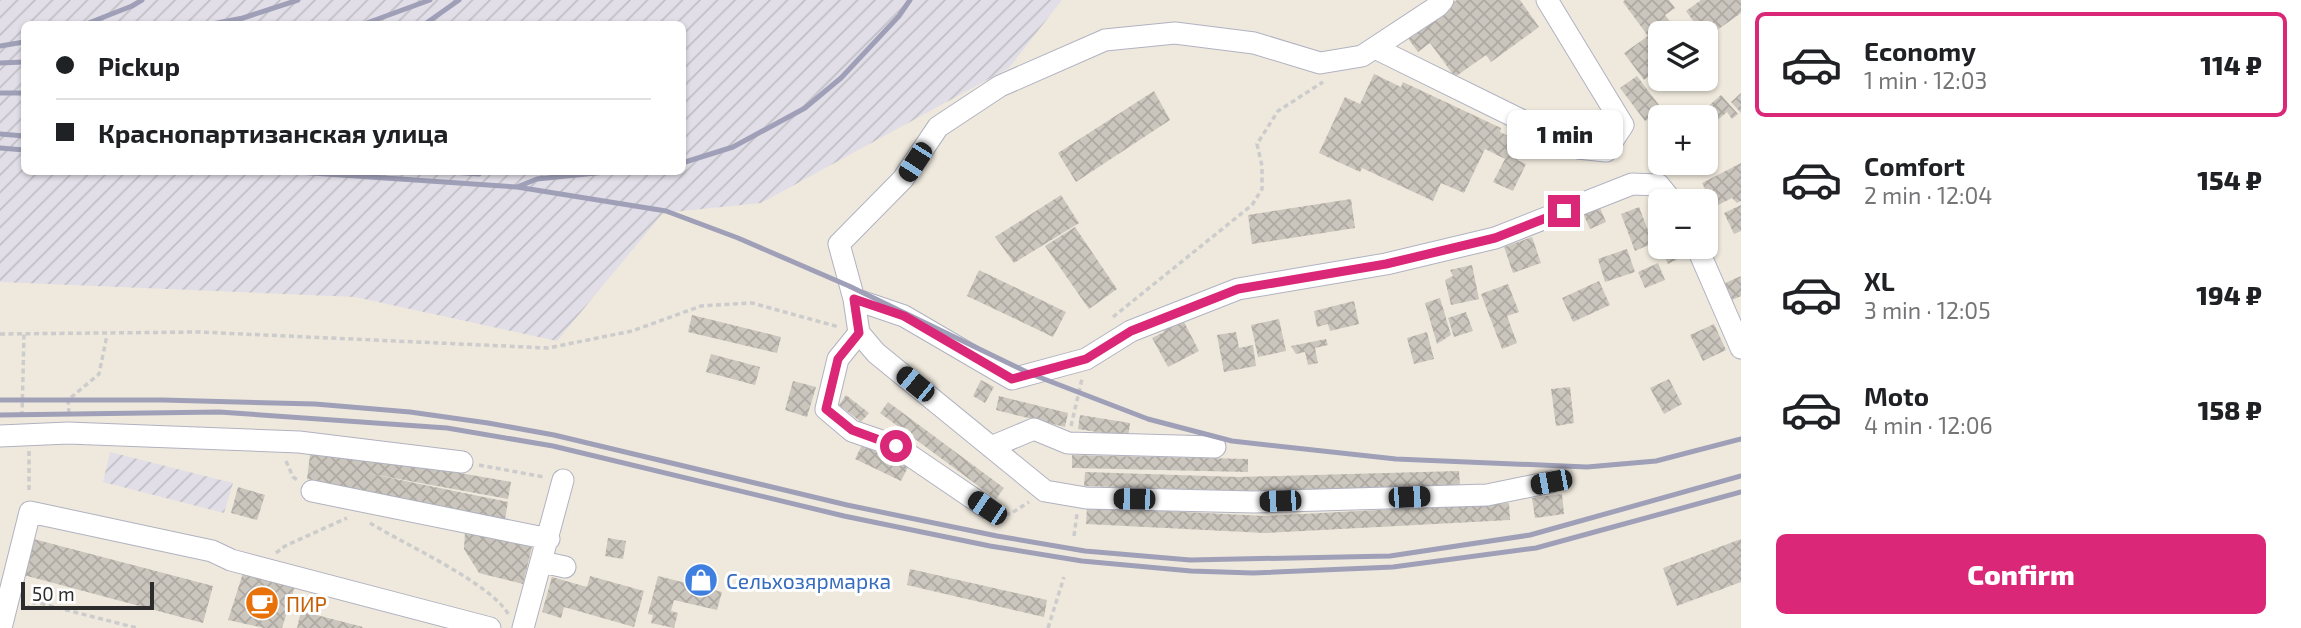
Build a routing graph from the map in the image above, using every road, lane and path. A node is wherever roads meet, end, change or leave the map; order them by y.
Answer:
1 (1443, 0) edge
2 (1547, 0) edge
3 (1375, 48) junction
4 (1331, 77) dead end
5 (1662, 189) edge
6 (1702, 259) edge
7 (854, 299) junction
8 (1111, 319) dead end
9 (859, 333) junction
10 (0, 334) edge
11 (24, 334) junction
12 (107, 334) junction
13 (1741, 348) edge
14 (1086, 359) junction
15 (68, 433) junction
16 (17, 435) edge
17 (277, 441) junction
18 (1068, 443) junction
19 (991, 447) junction
20 (1215, 447) dead end
21 (462, 463) joint
22 (563, 480) joint
23 (1551, 482) dead end
24 (312, 491) joint
25 (1045, 491) junction
26 (987, 508) joint
27 (30, 512) junction
28 (351, 516) dead end
29 (366, 517) dead end
30 (549, 539) junction
31 (542, 562) junction
32 (565, 567) dead end
33 (271, 571) junction
34 (1063, 577) dead end
35 (35, 602) dead end
36 (516, 622) edge
37 (115, 625) edge
38 (1, 628) edge
39 (137, 628) edge
40 (490, 628) edge
41 (1048, 628) edge

1 - 3 street
2 - 3 street
3 - 7 street
4 - 8 path
5 - 14 street
6 - 13 street
7 - 9 street
7 - 14 street
9 - 12 path
9 - 19 street
9 - 26 street
10 - 11 path
11 - 12 path
11 - 16 path
12 - 15 path
14 - 18 path
15 - 16 street
15 - 17 street
16 - 27 path
17 - 21 street
17 - 24 path
18 - 19 street
18 - 20 street
19 - 25 street
21 - 22 path
22 - 30 street
23 - 25 street
24 - 30 street
25 - 26 path
27 - 33 street
27 - 38 street
28 - 33 path
29 - 36 path
30 - 31 street
31 - 32 street
31 - 36 street
33 - 40 street
34 - 41 path
35 - 37 path
37 - 39 path

